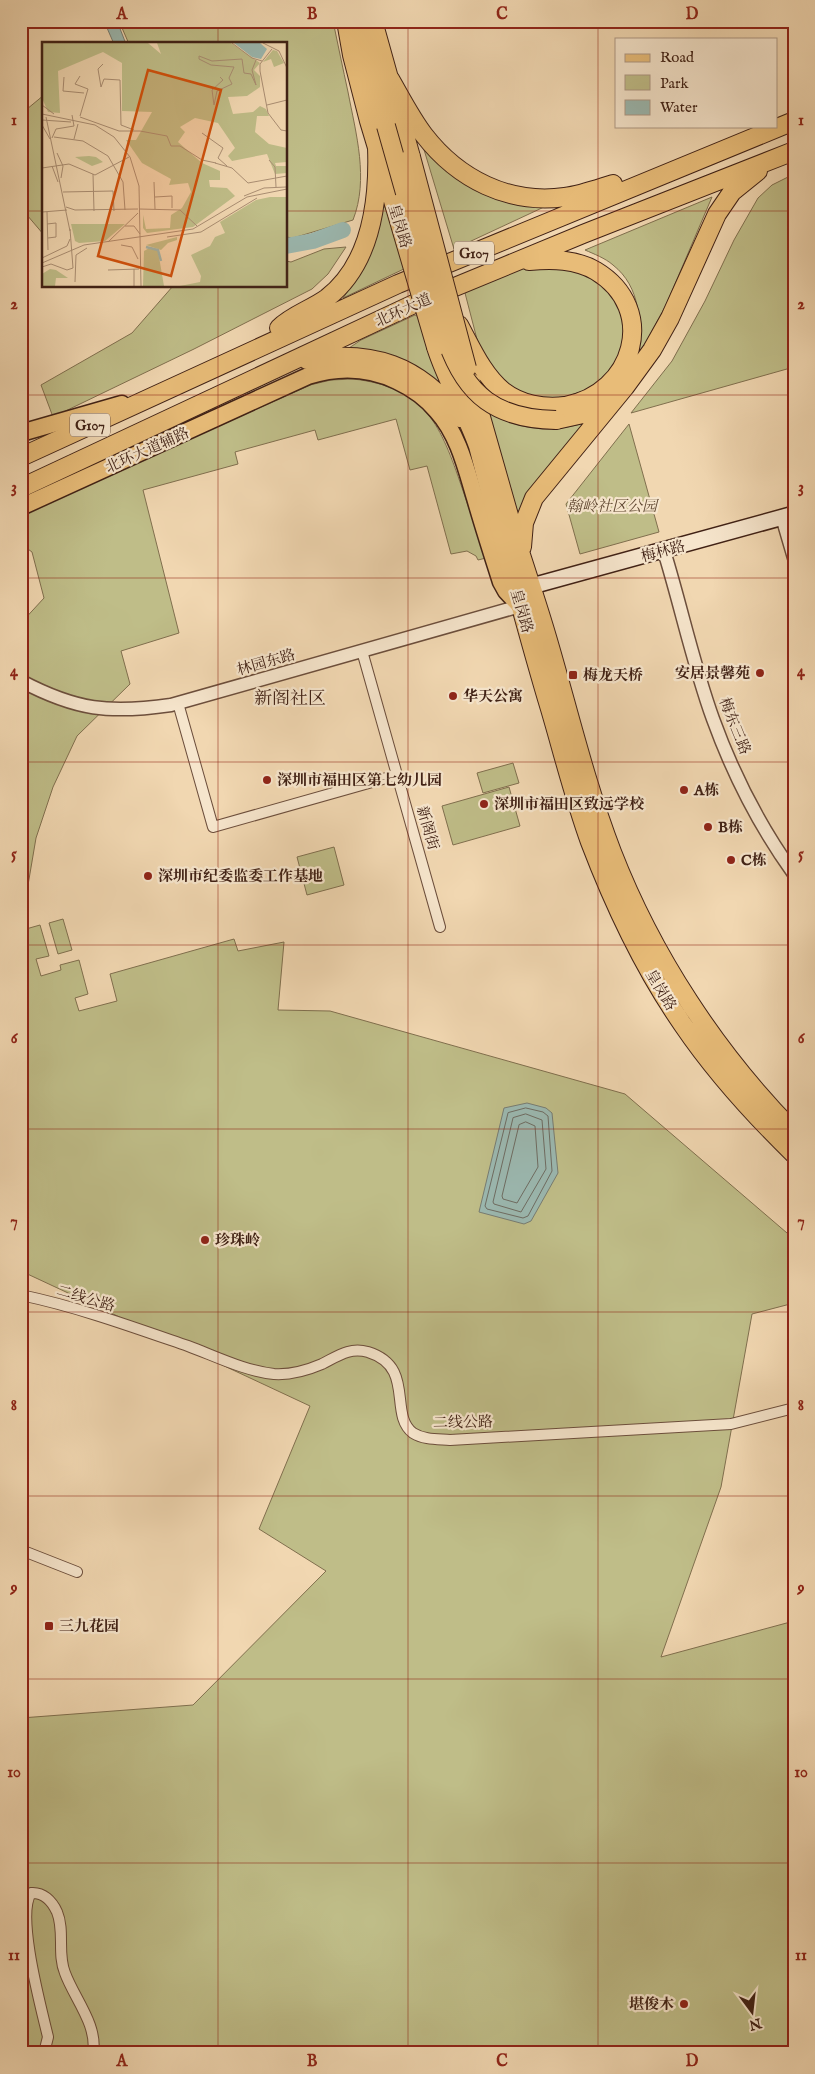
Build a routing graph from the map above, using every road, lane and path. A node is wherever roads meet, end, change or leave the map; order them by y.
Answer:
1 (346, 21) edge
2 (355, 21) edge
3 (373, 21) edge
4 (390, 79) junction
5 (794, 121) edge
6 (778, 127) edge
7 (776, 128) edge
8 (746, 140) junction
9 (377, 147) junction
10 (788, 153) edge
11 (514, 263) junction
12 (257, 348) junction
13 (475, 368) junction
14 (269, 370) junction
15 (625, 387) junction
16 (158, 393) junction
17 (21, 433) edge
18 (478, 446) junction
19 (21, 457) edge
20 (21, 488) edge
21 (21, 506) edge
22 (789, 520) edge
23 (522, 555) junction
24 (665, 555) junction
25 (794, 558) edge
26 (534, 591) junction
27 (520, 606) junction
28 (362, 651) junction
29 (21, 681) edge
30 (178, 703) junction
31 (397, 775) junction
32 (794, 874) edge
33 (440, 927) dead end
34 (776, 1114) junction
35 (794, 1116) edge
36 (794, 1132) edge
37 (794, 1154) edge
38 (21, 1295) edge
39 (794, 1408) edge
40 (21, 1550) edge
41 (78, 1572) dead end
42 (44, 2053) edge
43 (93, 2053) edge

1 - 9 highway, 皇岗路
2 - 15 highway, bridge
3 - 4 highway, 皇岗路
4 - 8 highway
4 - 13 highway, 皇岗路, bridge
5 - 6 highway, 北环大道 / G107
7 - 8 highway, 北环大道 / G107
8 - 12 highway, 北环大道 / G107
9 - 12 highway
9 - 18 highway, 皇岗路, bridge
10 - 11 highway, 北环大道 / G107
10 - 15 highway
11 - 13 highway
11 - 14 highway, 北环大道 / G107
12 - 16 highway, 北环大道 / G107
13 - 23 highway, 皇岗路
14 - 18 highway
14 - 20 highway, 北环大道 / G107
15 - 23 highway
16 - 17 main road
16 - 19 highway, 北环大道 / G107
18 - 27 highway, 皇岗路
21 - 27 main road, 北环大道辅路
22 - 24 main road, 梅林路
22 - 25 street
23 - 26 highway, 皇岗路
24 - 26 main road, 梅林路
24 - 32 street, 梅东三路
26 - 34 highway, 皇岗路
27 - 28 street, 林园东路
27 - 37 highway, 皇岗路
28 - 30 street, 林园东路
28 - 31 street, 新阁街
29 - 30 street, 林园东路
30 - 31 street
31 - 33 street, 新阁街
34 - 35 street
34 - 36 highway, 皇岗路
38 - 39 street, 二线公路
40 - 41 street
42 - 43 street

